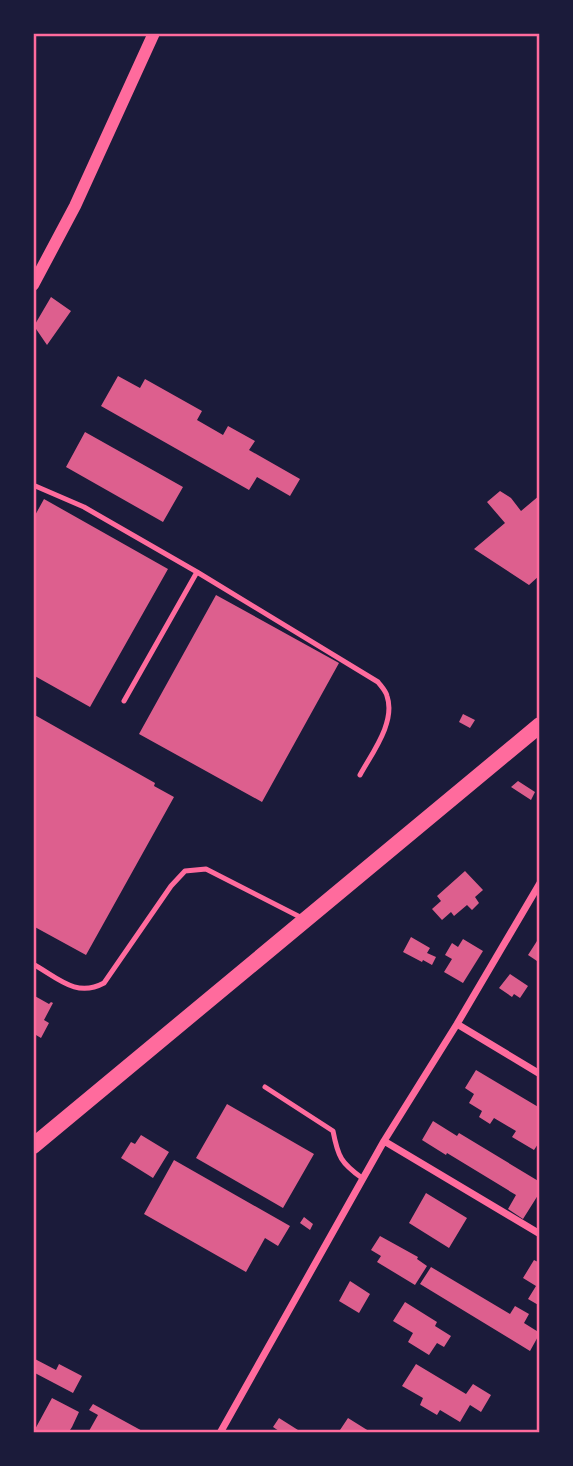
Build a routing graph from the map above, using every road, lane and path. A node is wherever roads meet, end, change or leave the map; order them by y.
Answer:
1 (153, 33) edge
2 (33, 285) edge
3 (33, 485) edge
4 (197, 572) junction
5 (124, 701) dead end
6 (540, 725) edge
7 (360, 775) dead end
8 (540, 883) edge
9 (305, 920) junction
10 (33, 964) edge
11 (457, 1024) junction
12 (540, 1074) edge
13 (265, 1087) dead end
14 (384, 1141) junction
15 (33, 1146) edge
16 (362, 1178) junction
17 (540, 1234) edge
18 (220, 1433) edge

1 - 2 street
3 - 4 lane
4 - 5 lane
4 - 7 lane
6 - 9 main road
8 - 11 street
9 - 10 lane
9 - 15 main road
11 - 12 street
11 - 14 street
13 - 16 lane
14 - 16 street
14 - 17 street
16 - 18 street

